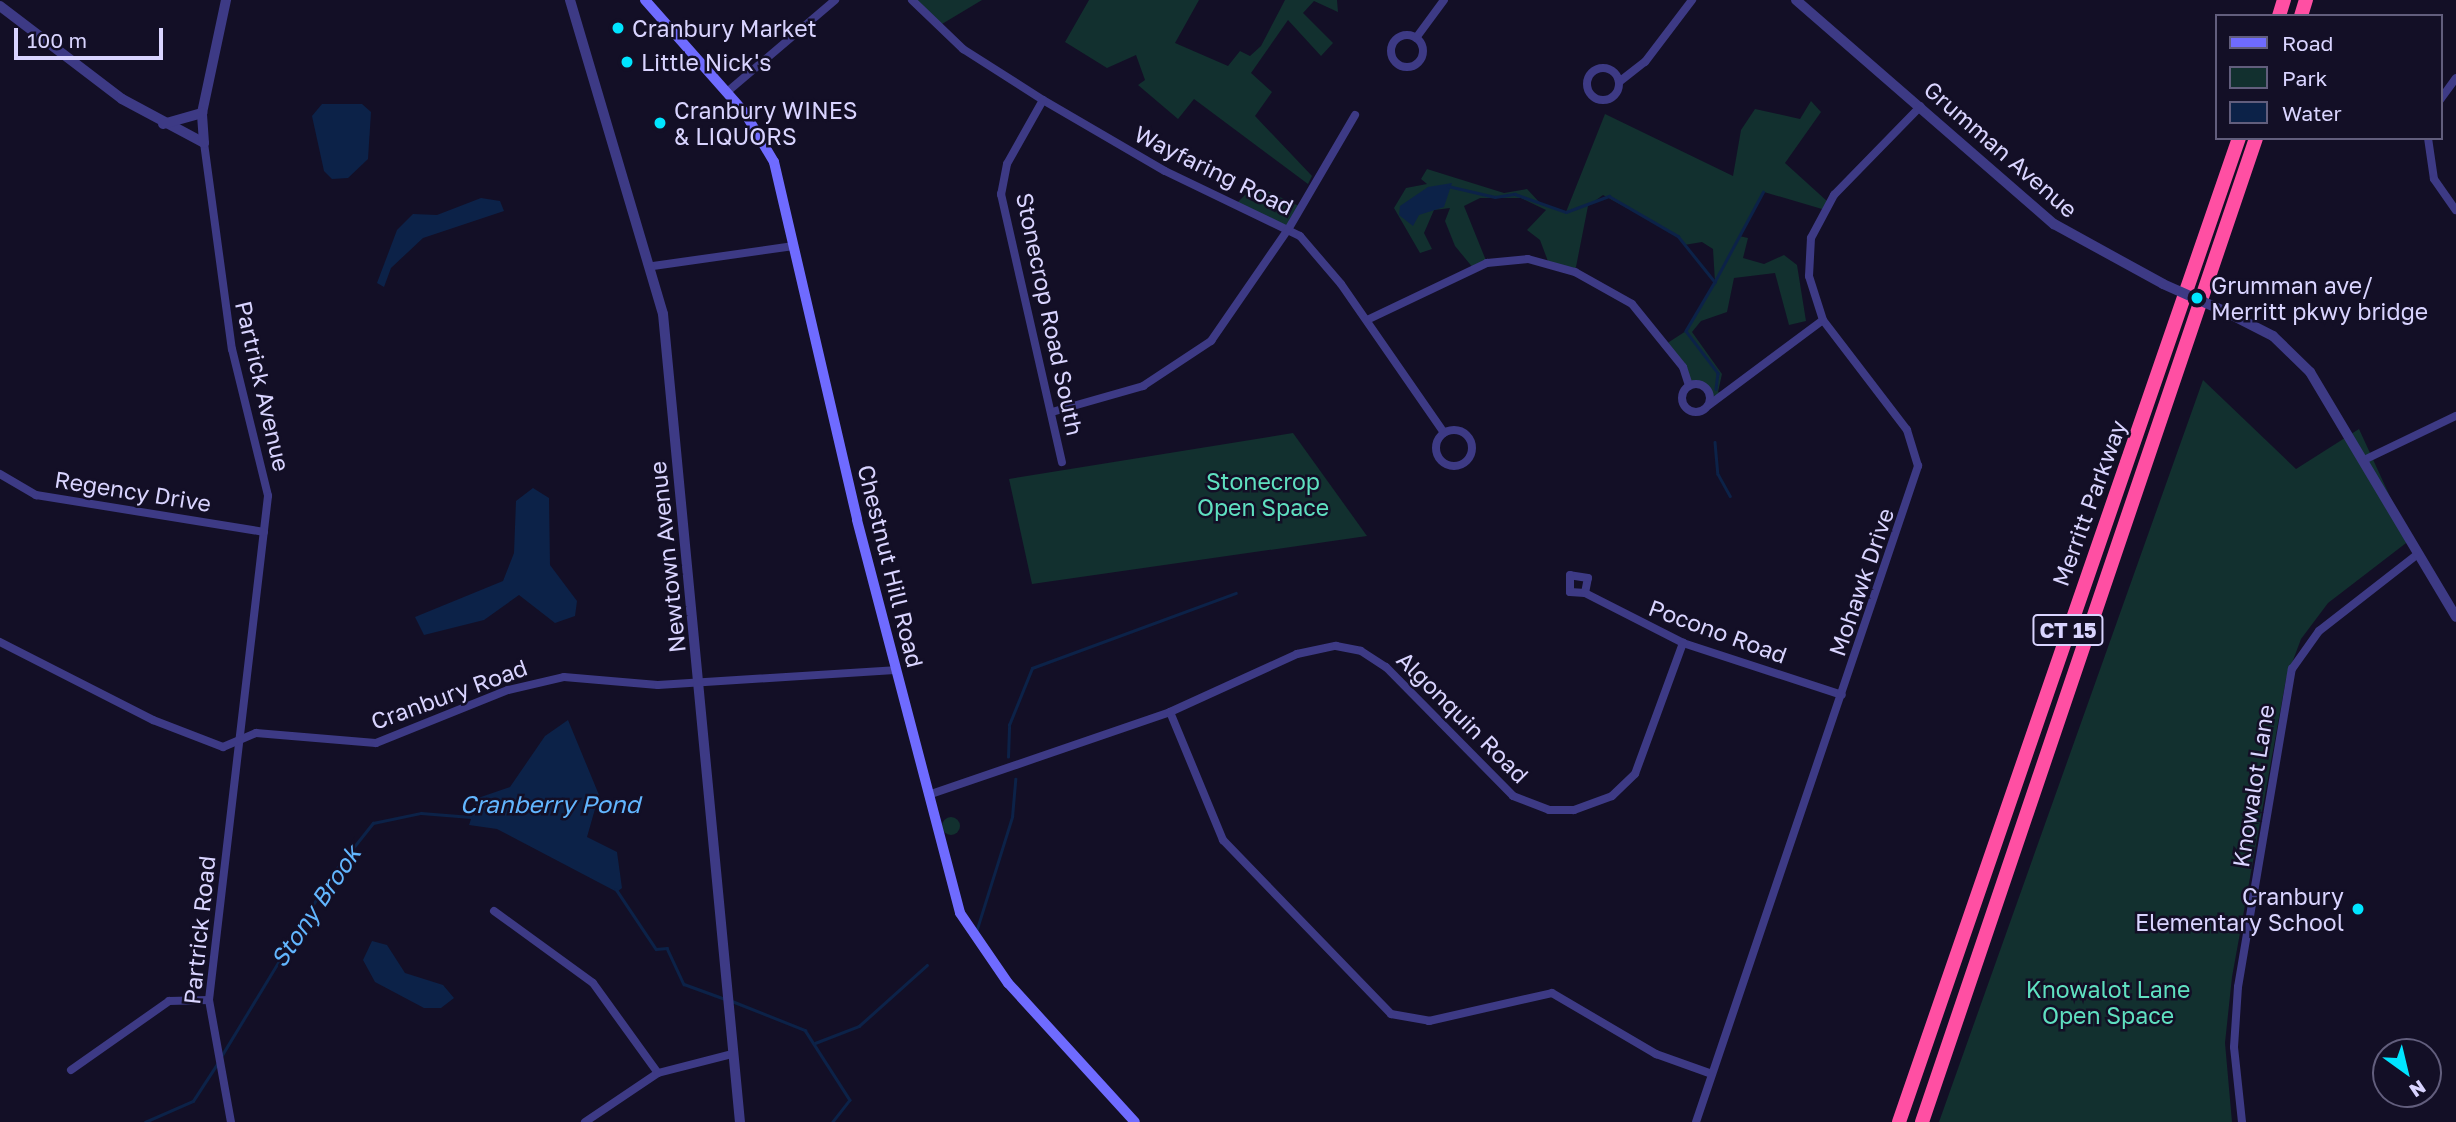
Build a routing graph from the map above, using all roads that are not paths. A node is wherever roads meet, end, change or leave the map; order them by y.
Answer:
1 (226, 0) edge
2 (570, 0) edge
3 (645, 0) edge
4 (835, 0) edge
5 (912, 0) edge
6 (1444, 0) edge
7 (1692, 0) edge
8 (1796, 0) edge
9 (0, 6) edge
10 (1416, 38) dead end
11 (2456, 78) edge
12 (1619, 82) junction
13 (727, 92) junction
14 (2442, 97) edge
15 (1043, 100) junction
16 (1922, 106) junction
17 (202, 113) junction
18 (1355, 115) dead end
19 (163, 124) junction
20 (2238, 140) edge
21 (2255, 140) edge
22 (2428, 140) edge
23 (204, 143) junction
24 (2456, 210) edge
25 (1289, 228) junction
26 (794, 246) junction
27 (653, 266) junction
28 (1367, 320) junction
29 (1824, 320) junction
30 (1689, 386) junction
31 (1709, 405) junction
32 (1052, 412) junction
33 (2456, 416) edge
34 (1444, 433) junction
35 (2364, 460) junction
36 (1062, 462) dead end
37 (0, 474) edge
38 (264, 532) junction
39 (2418, 554) junction
40 (1585, 593) dead end
41 (2456, 617) edge
42 (0, 642) edge
43 (1683, 643) junction
44 (895, 670) junction
45 (698, 683) junction
46 (1842, 695) junction
47 (1170, 712) junction
48 (238, 740) junction
49 (931, 793) junction
50 (494, 911) dead end
51 (209, 1000) junction
52 (732, 1054) junction
53 (71, 1070) dead end
54 (658, 1073) junction
55 (1712, 1074) junction
56 (231, 1122) edge
57 (585, 1122) edge
58 (740, 1122) edge
59 (1135, 1122) edge
60 (1696, 1122) edge
61 (1899, 1122) edge
62 (1922, 1122) edge
63 (2242, 1122) edge

1 - 17 street, Partrick Avenue
2 - 27 street, Newtown Avenue
3 - 13 main road, Chestnut Hill Road
4 - 13 street
5 - 15 street, Wayfaring Road
6 - 10 street
7 - 12 street
8 - 16 street, Grumman Avenue
9 - 19 street
11 - 14 street
12 - 12 street
13 - 26 main road, Chestnut Hill Road
15 - 25 street, Wayfaring Road
15 - 32 street, Stonecrop Road South
16 - 29 street, Mohawk Drive
16 - 35 street, Grumman Avenue, bridge
17 - 19 street
17 - 23 street, Partrick Avenue
18 - 25 street
19 - 23 street
20 - 61 highway, Merritt Parkway / CT 15
21 - 62 highway, Merritt Parkway / CT 15
22 - 24 street
23 - 38 street, Partrick Avenue
25 - 28 street, Wayfaring Road
25 - 32 street
26 - 27 street
26 - 44 main road, Chestnut Hill Road
27 - 45 street, Newtown Avenue
28 - 30 street
28 - 34 street, Wayfaring Road
29 - 31 street
29 - 46 street, Mohawk Drive
30 - 31 street
30 - 31 street
32 - 36 street, Stonecrop Road South
33 - 35 street
34 - 34 street, Wayfaring Road
35 - 39 street, Grumman Avenue
37 - 38 street, Regency Drive
38 - 48 street, Partrick Avenue
39 - 41 street, Grumman Avenue
39 - 63 street, Knowalot Lane
40 - 43 street, Pocono Road
42 - 48 street, Cranbury Road
43 - 46 street, Pocono Road
43 - 47 street, Algonquin Road
44 - 45 street, Cranbury Road
44 - 49 main road, Chestnut Hill Road
45 - 48 street, Cranbury Road
45 - 52 street, Newtown Avenue
46 - 55 street, Mohawk Drive
47 - 49 street, Algonquin Road
47 - 55 street
48 - 51 street, Partrick Road
49 - 59 main road, Chestnut Hill Road
50 - 54 street
51 - 53 street
51 - 56 street, Partrick Road
52 - 54 street
52 - 58 street, Newtown Avenue
54 - 57 street
55 - 60 street, Mohawk Drive

